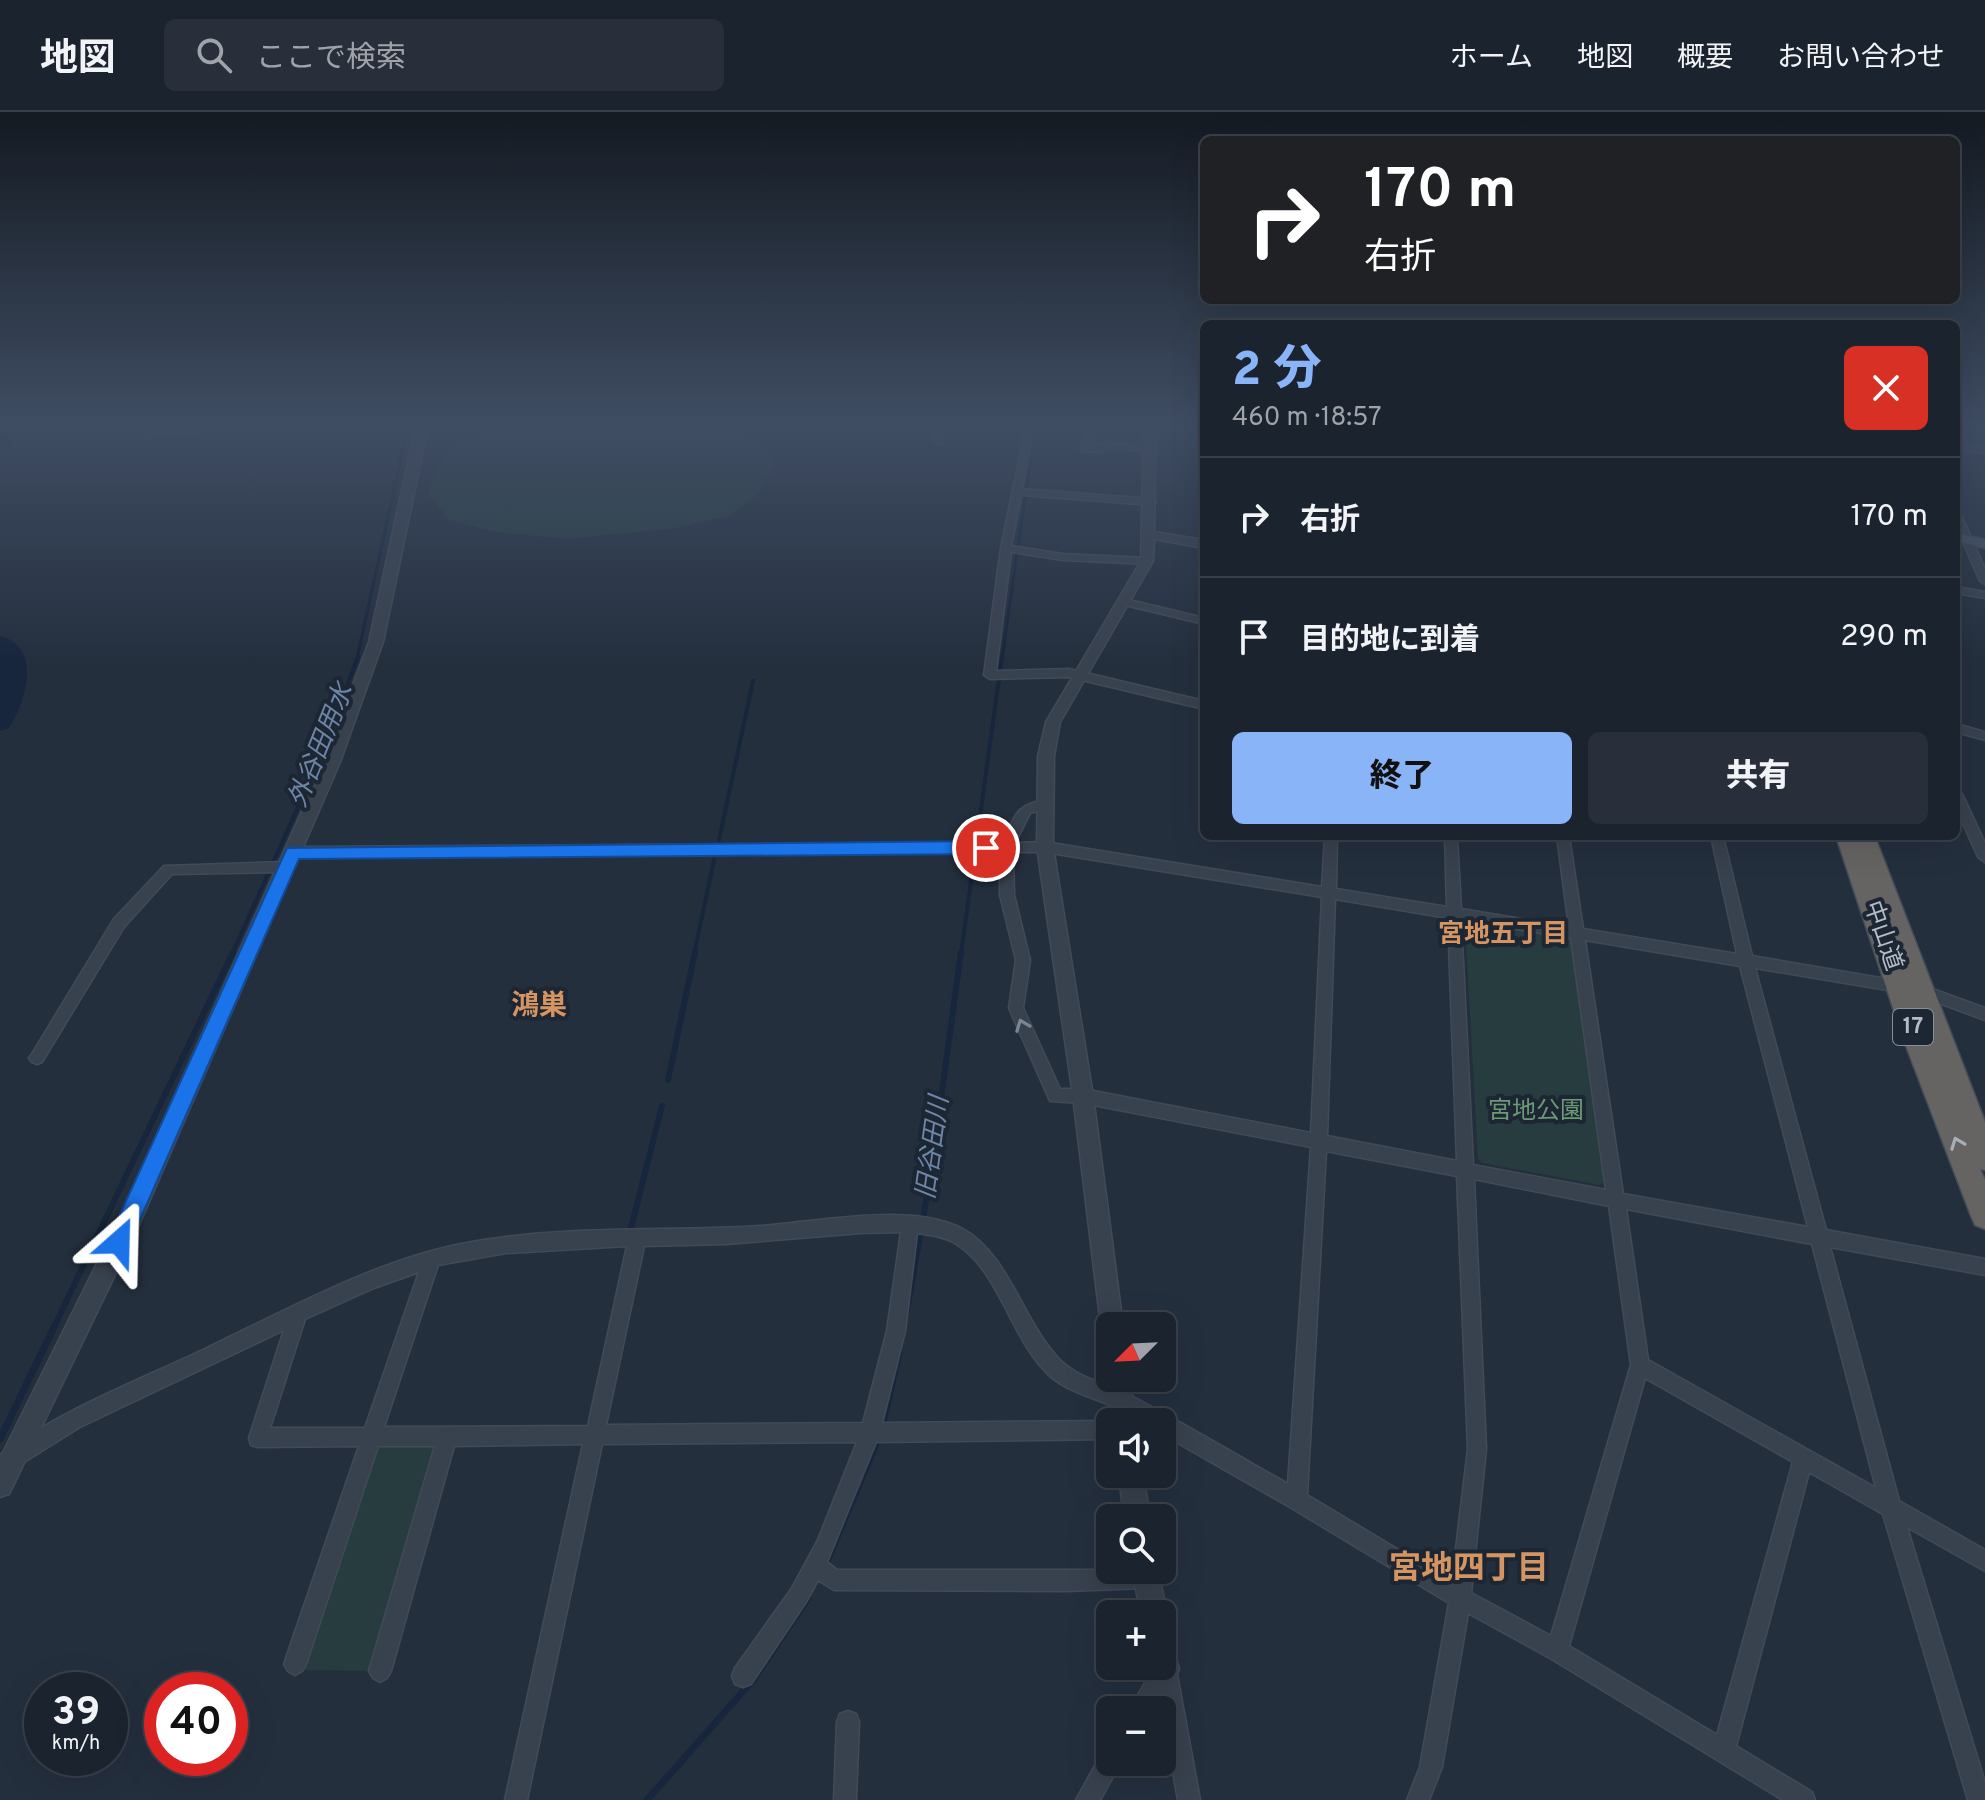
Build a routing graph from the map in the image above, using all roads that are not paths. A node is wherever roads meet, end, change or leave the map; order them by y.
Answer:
1 (405, 505) edge
2 (1016, 505) edge
3 (1151, 505) edge
4 (1150, 535) junction
5 (1960, 538) edge
6 (1200, 543) edge
7 (1985, 544) edge
8 (1006, 548) junction
9 (1147, 561) junction
10 (1985, 581) edge
11 (1960, 591) edge
12 (1985, 595) edge
13 (1125, 602) junction
14 (1200, 620) edge
15 (1083, 675) junction
16 (1200, 704) edge
17 (1960, 729) edge
18 (1985, 736) edge
19 (1044, 805) junction
20 (1961, 815) edge
21 (1331, 840) edge
22 (1451, 840) edge
23 (1564, 840) edge
24 (1718, 840) edge
25 (1849, 840) edge
26 (1865, 840) edge
27 (1006, 847) junction
28 (1045, 847) junction
29 (1985, 857) edge
30 (289, 860) junction
31 (1328, 893) junction
32 (1456, 914) junction
33 (1580, 934) junction
34 (1746, 962) junction
35 (1910, 988) junction
36 (1985, 1014) edge
37 (37, 1058) dead end
38 (1083, 1096) junction
39 (1319, 1142) junction
40 (1985, 1158) edge
41 (1466, 1171) junction
42 (1617, 1200) junction
43 (1985, 1216) edge
44 (910, 1224) junction
45 (1821, 1236) junction
46 (637, 1240) junction
47 (432, 1257) junction
48 (1985, 1267) edge
49 (1110, 1312) edge
50 (297, 1316) junction
51 (1640, 1365) junction
52 (1120, 1400) edge
53 (1096, 1430) edge
54 (870, 1432) junction
55 (1176, 1432) edge
56 (595, 1434) junction
57 (448, 1435) junction
58 (373, 1436) junction
59 (1803, 1460) junction
60 (7, 1462) edge
61 (0, 1485) edge
62 (1297, 1500) junction
63 (1891, 1508) junction
64 (1985, 1561) edge
65 (814, 1565) junction
66 (1096, 1578) edge
67 (1460, 1598) junction
68 (1557, 1651) junction
69 (295, 1664) dead end
70 (380, 1671) dead end
71 (743, 1676) dead end
72 (1167, 1680) edge
73 (848, 1722) dead end
74 (1723, 1753) junction
75 (1101, 1776) edge
76 (516, 1800) edge
77 (845, 1800) edge
78 (1087, 1800) edge
79 (1189, 1800) edge
80 (1418, 1800) edge
81 (1804, 1800) edge
82 (1979, 1800) edge

1 - 30 street
2 - 8 street
3 - 4 street
4 - 6 street
4 - 9 street
5 - 7 main road
5 - 10 street
8 - 9 street
8 - 15 street
9 - 13 street
11 - 12 street
13 - 14 street
13 - 15 street
15 - 16 street
15 - 19 street
17 - 18 street
19 - 27 street
19 - 28 street
20 - 29 street
21 - 31 street
22 - 32 street
23 - 33 street
24 - 34 street
25 - 35 highway, 中山道 / 17
26 - 35 highway, 中山道 / 17
27 - 28 street
27 - 30 street
38 -> 27 street
28 - 31 street
28 - 38 street
30 - 37 street
30 - 60 street
31 - 32 street
31 - 39 street
32 - 33 street
32 - 41 street
33 - 34 street
33 - 42 street
34 - 35 street
34 - 45 street
35 - 36 street
35 - 40 highway, 中山道 / 17
43 -> 35 highway, 中山道 / 17
38 - 39 street
38 - 49 street
39 - 41 street
39 - 62 street
41 - 42 street
41 - 67 street
42 - 45 street
42 - 51 street
44 - 46 street
44 - 52 street
44 - 54 street
45 - 48 street
45 - 63 street
46 - 47 street
46 - 56 street
47 - 50 street
47 - 58 street
50 - 58 street
50 - 60 street
51 - 59 street
51 - 68 street
53 - 54 street
54 - 56 street
54 - 65 street
55 - 62 street
56 - 57 street
56 - 76 street
57 - 58 street
57 - 70 street
58 - 69 street
59 - 63 street
59 - 74 street
60 - 61 street
62 - 67 street
63 - 64 street
63 - 82 street
65 - 66 street
65 - 71 street
67 - 68 street
67 - 80 street
68 - 74 street
72 - 79 street
73 - 77 street
74 - 81 street
75 - 78 street

